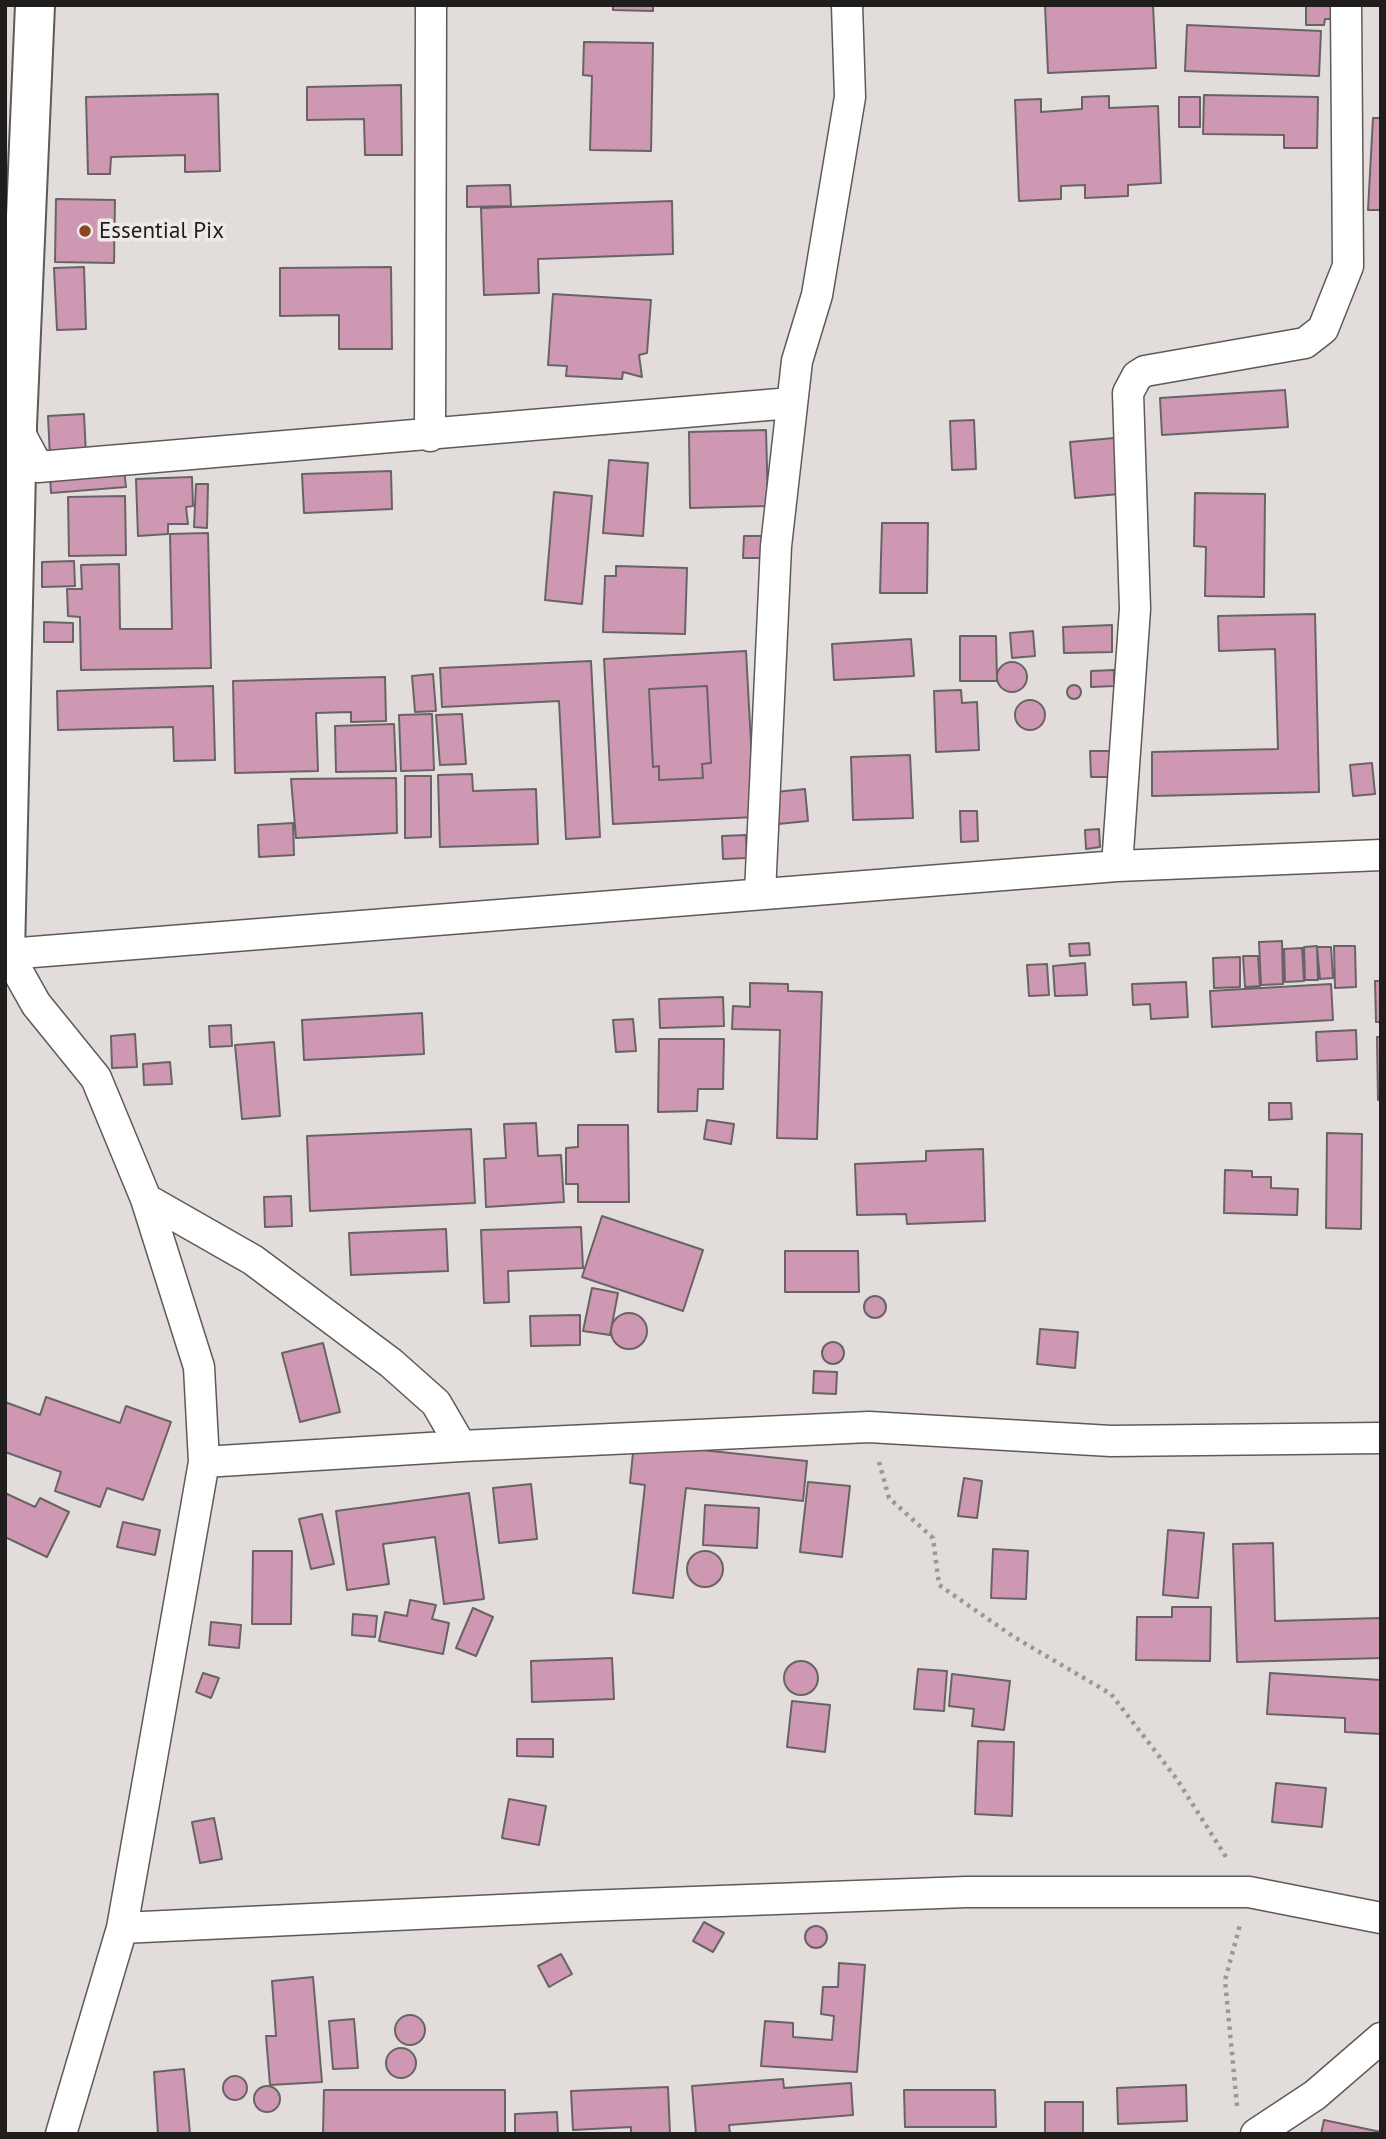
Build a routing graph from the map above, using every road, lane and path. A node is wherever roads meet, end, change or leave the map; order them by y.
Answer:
1 (431, 5) edge
2 (847, 5) edge
3 (1346, 5) edge
4 (30, 6) edge
5 (790, 403) junction
6 (11, 425) edge
7 (430, 436) junction
8 (1381, 855) edge
9 (1117, 866) junction
10 (760, 893) junction
11 (6, 954) edge
12 (146, 1199) junction
13 (869, 1427) junction
14 (1381, 1438) edge
15 (461, 1446) junction
16 (204, 1462) junction
17 (1249, 1892) junction
18 (1381, 1918) edge
19 (122, 1928) junction
20 (1381, 2038) edge
21 (1237, 2108) dead end
22 (61, 2134) edge
23 (1256, 2134) edge

1 - 7 street
2 - 5 street
3 - 9 street
4 - 6 street
5 - 7 street
5 - 10 street
6 - 7 street
6 - 11 street
8 - 9 street
9 - 10 street
10 - 11 street
11 - 12 street
12 - 15 street
12 - 16 street
13 - 14 street
13 - 15 street
13 - 17 path
15 - 16 street
16 - 19 street
17 - 18 street
17 - 19 street
17 - 21 path
19 - 22 street
20 - 23 street

